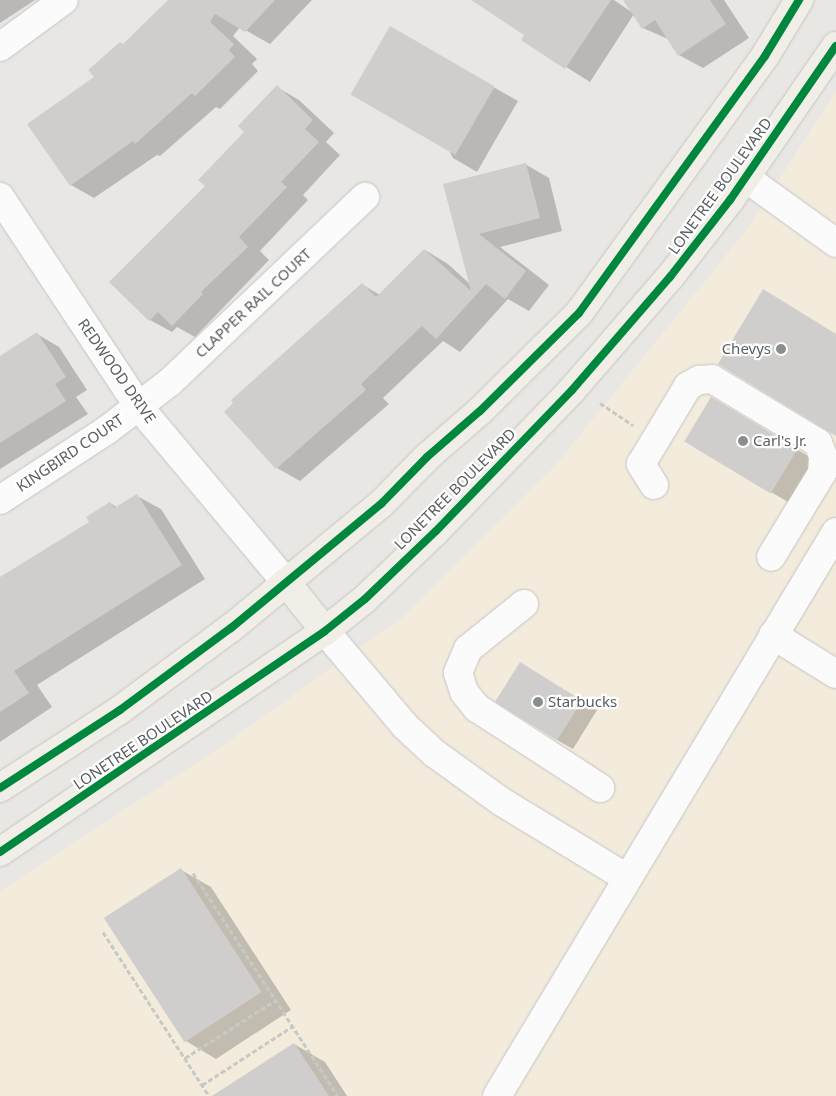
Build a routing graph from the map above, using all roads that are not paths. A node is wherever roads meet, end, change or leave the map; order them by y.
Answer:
1 (64, 0) edge
2 (799, 0) edge
3 (836, 46) edge
4 (0, 47) edge
5 (746, 178) junction
6 (0, 197) edge
7 (366, 197) dead end
8 (836, 243) edge
9 (139, 407) junction
10 (654, 485) dead end
11 (0, 500) edge
12 (836, 532) edge
13 (772, 557) dead end
14 (286, 582) junction
15 (524, 604) dead end
16 (325, 631) junction
17 (773, 636) junction
18 (836, 674) edge
19 (0, 788) edge
20 (600, 788) dead end
21 (0, 852) edge
22 (627, 878) junction
23 (497, 1096) edge

1 - 4 street
2 - 14 main road
3 - 5 main road, LONETREE BOULEVARD
5 - 8 street
5 - 16 main road, LONETREE BOULEVARD
6 - 9 street, REDWOOD DRIVE
7 - 9 street, CLAPPER RAIL COURT
9 - 11 street, KINGBIRD COURT
9 - 14 street, REDWOOD DRIVE
10 - 13 street
12 - 17 street
14 - 16 main road
14 - 19 main road
15 - 20 street
16 - 21 main road, LONETREE BOULEVARD
16 - 22 street
17 - 18 street
17 - 22 street
22 - 23 street

